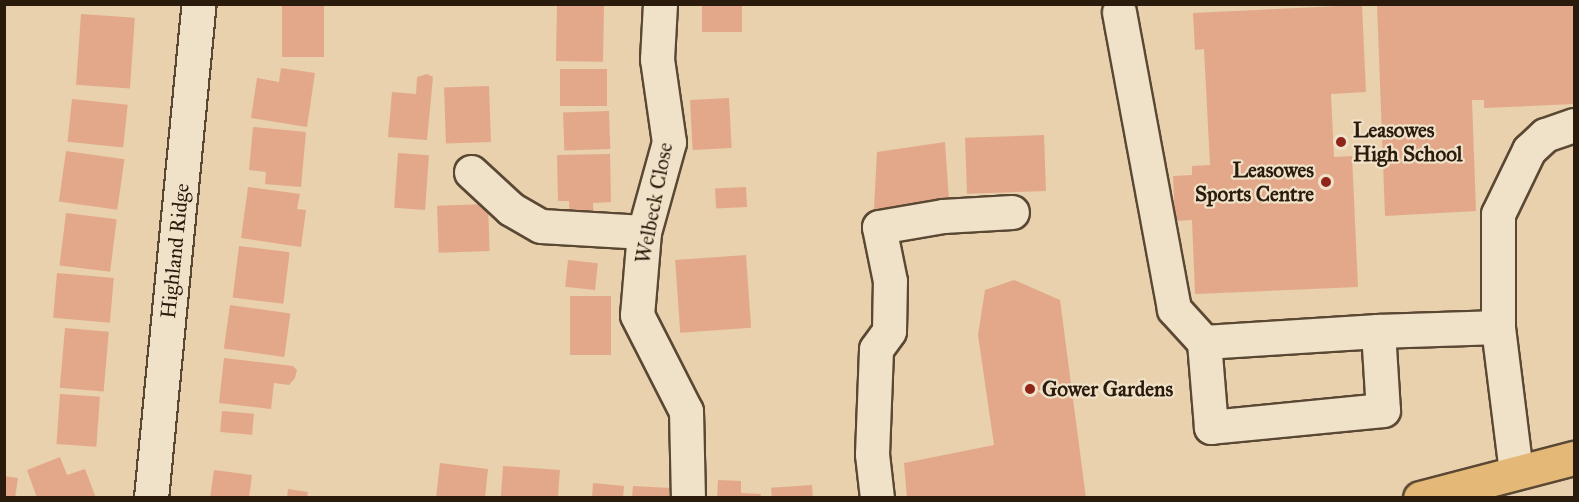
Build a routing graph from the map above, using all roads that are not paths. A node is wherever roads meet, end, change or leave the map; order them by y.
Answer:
1 (199, 4) edge
2 (660, 4) edge
3 (1119, 12) dead end
4 (1575, 125) edge
5 (471, 172) dead end
6 (1012, 212) dead end
7 (644, 231) junction
8 (1498, 327) junction
9 (1378, 331) junction
10 (1204, 342) junction
11 (1575, 458) edge
12 (1516, 472) junction
13 (151, 498) edge
14 (688, 498) edge
15 (877, 498) edge
16 (1420, 498) edge

1 - 13 street, Highland Ridge
2 - 7 street, Welbeck Close
3 - 10 street
4 - 8 street
5 - 7 street
6 - 15 street
7 - 14 street, Welbeck Close
8 - 9 street
8 - 12 street
9 - 10 street
9 - 10 street
11 - 12 main road
12 - 16 main road

